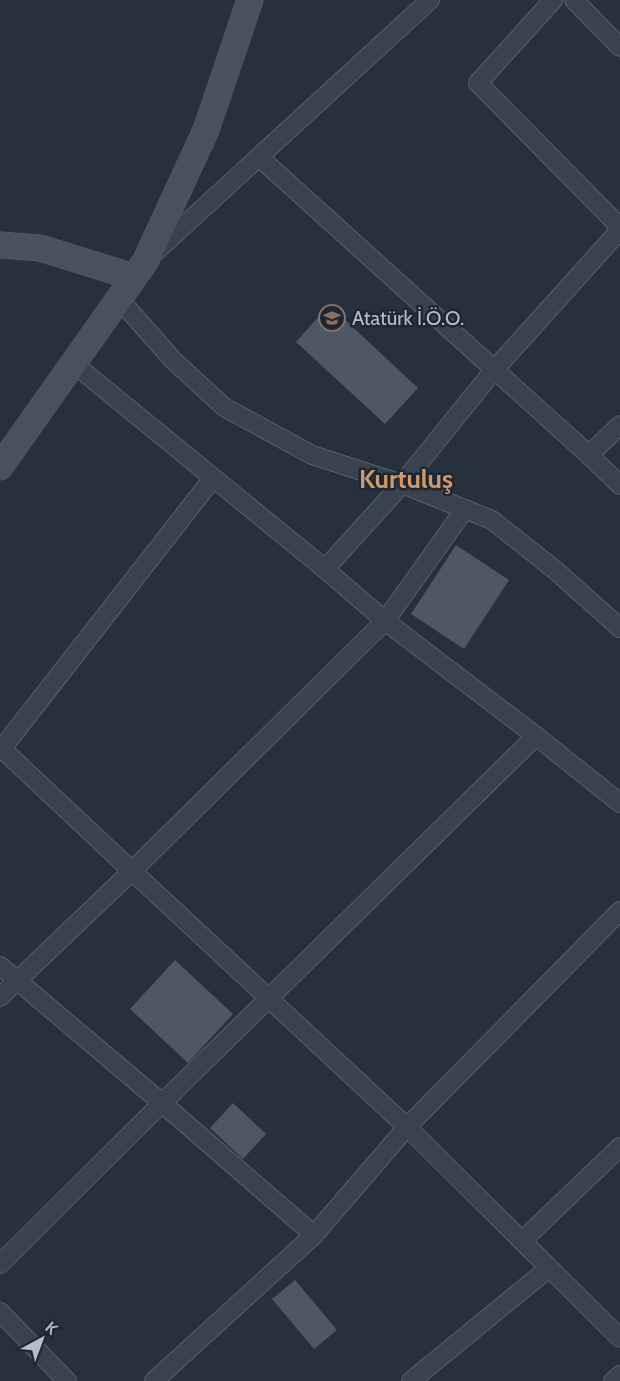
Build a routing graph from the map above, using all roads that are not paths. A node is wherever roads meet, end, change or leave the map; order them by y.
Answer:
1 (249, 0) edge
2 (430, 0) edge
3 (553, 0) edge
4 (574, 0) edge
5 (620, 47) edge
6 (259, 158) junction
7 (620, 228) edge
8 (0, 245) edge
9 (140, 270) junction
10 (119, 299) junction
11 (74, 364) junction
12 (494, 370) junction
13 (620, 425) edge
14 (588, 455) junction
15 (0, 466) edge
16 (213, 478) junction
17 (402, 484) junction
18 (620, 485) edge
19 (465, 509) junction
20 (325, 569) junction
21 (385, 621) junction
22 (620, 628) edge
23 (536, 736) junction
24 (1, 749) edge
25 (620, 803) edge
26 (132, 871) junction
27 (620, 911) edge
28 (0, 966) edge
29 (17, 980) junction
30 (0, 997) edge
31 (269, 998) junction
32 (162, 1103) junction
33 (407, 1127) junction
34 (620, 1147) edge
35 (314, 1235) junction
36 (522, 1241) junction
37 (0, 1264) edge
38 (549, 1268) junction
39 (0, 1312) edge
40 (619, 1334) edge
41 (620, 1375) edge
42 (67, 1381) edge
43 (154, 1381) edge
44 (411, 1381) edge
45 (614, 1381) edge

1 - 9 main road
2 - 6 street
3 - 7 street
4 - 5 street
6 - 9 street
6 - 12 street
7 - 12 street
8 - 9 main road
9 - 10 main road
10 - 11 main road
10 - 17 street
11 - 15 main road
11 - 16 street
12 - 14 street
12 - 17 street
13 - 14 street
14 - 18 street
16 - 20 street
16 - 24 street
17 - 19 street
17 - 20 street
19 - 21 street
19 - 22 street
20 - 21 street
21 - 23 street
21 - 26 street
23 - 25 street
23 - 31 street
24 - 26 street
26 - 29 street
26 - 31 street
27 - 33 street
28 - 29 street
29 - 30 street
29 - 32 street
31 - 32 street
31 - 33 street
32 - 35 street
32 - 37 street
33 - 35 street
33 - 36 street
34 - 36 street
35 - 43 street
36 - 38 street
38 - 40 street
38 - 44 street
39 - 42 street
41 - 45 street

